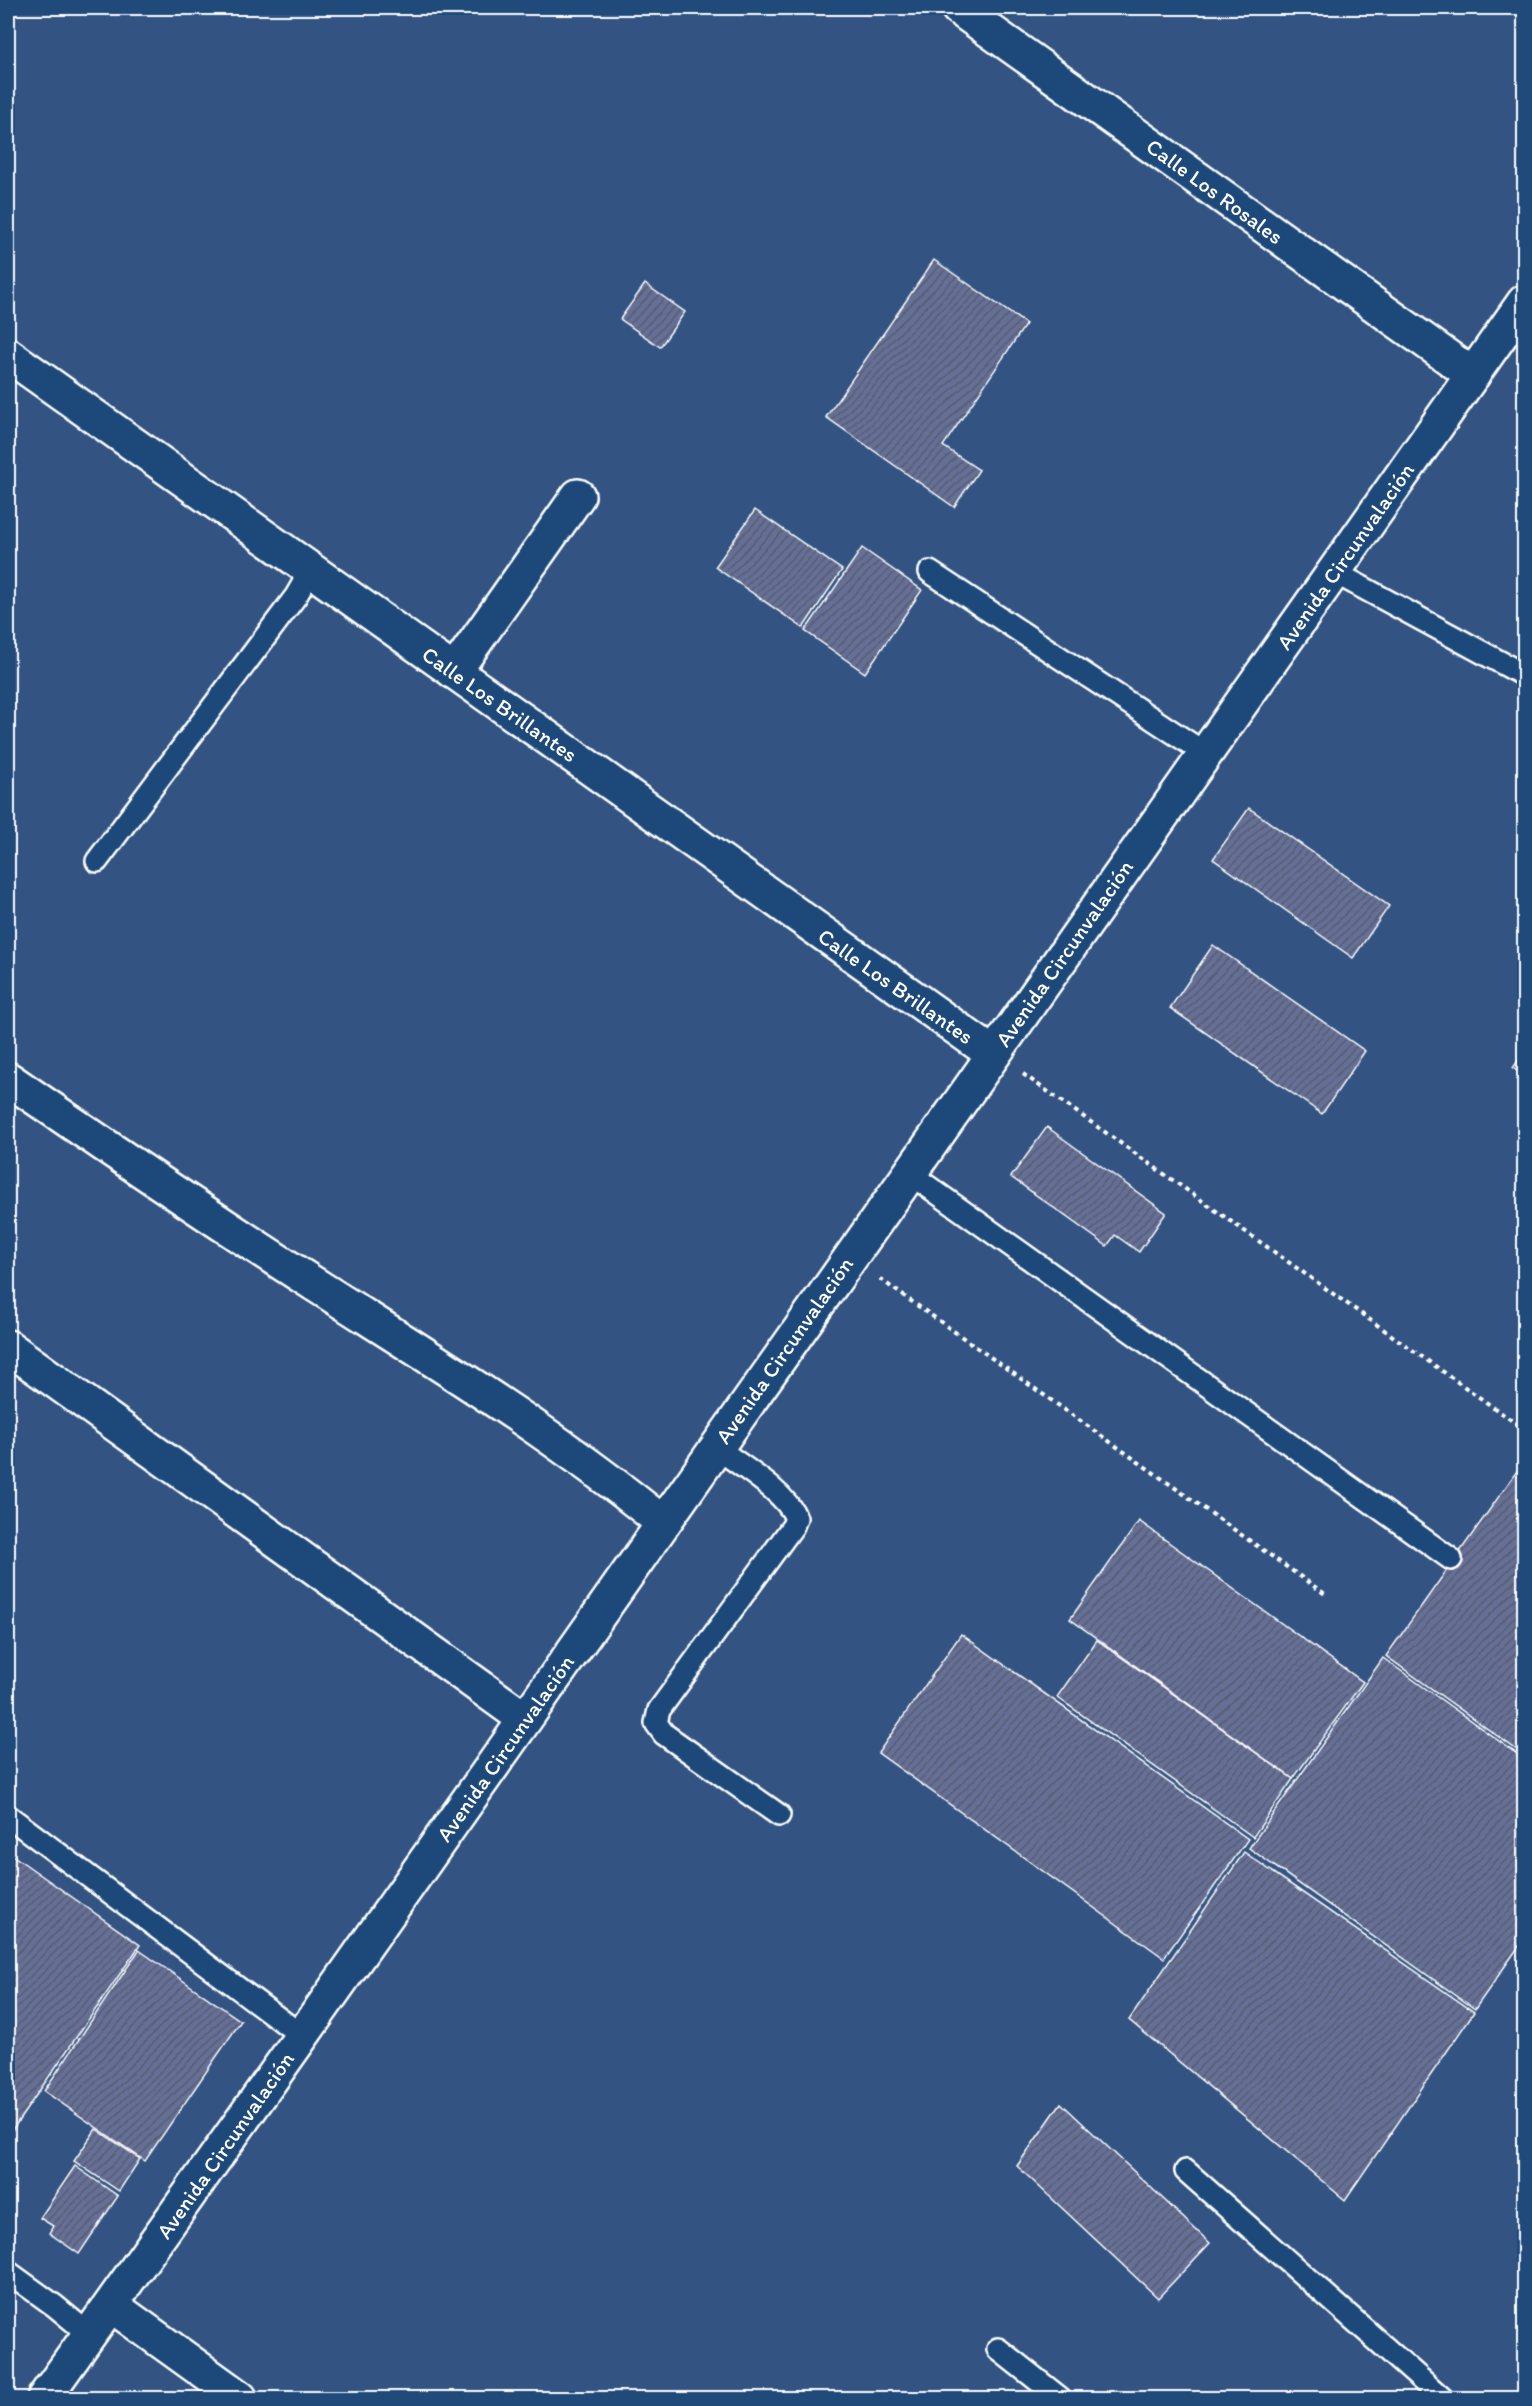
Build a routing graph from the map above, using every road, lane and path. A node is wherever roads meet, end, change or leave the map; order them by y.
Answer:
1 (958, 8) edge
2 (1524, 302) edge
3 (8, 355) edge
4 (1473, 375) junction
5 (578, 496) dead end
6 (311, 570) junction
7 (930, 572) dead end
8 (1334, 572) junction
9 (454, 672) junction
10 (1524, 675) edge
11 (1206, 754) junction
12 (97, 861) dead end
13 (993, 1054) junction
14 (8, 1079) edge
15 (909, 1173) junction
16 (849, 1257) junction
17 (8, 1347) edge
18 (1524, 1429) edge
19 (716, 1447) junction
20 (663, 1523) junction
21 (1451, 1559) dead end
22 (1325, 1594) dead end
23 (525, 1719) junction
24 (779, 1815) dead end
25 (8, 1816) edge
26 (302, 2036) junction
27 (1186, 2171) dead end
28 (8, 2272) edge
29 (111, 2305) junction
30 (90, 2335) junction
31 (998, 2349) dead end
32 (51, 2396) edge
33 (240, 2398) edge
34 (1060, 2398) edge
35 (1442, 2398) edge

1 - 4 street, Calle Los Rosales
2 - 4 street, Avenida Circunvalación
3 - 6 street, Calle Los Brillantes
4 - 8 street, Avenida Circunvalación
5 - 9 street
6 - 9 street, Calle Los Brillantes
6 - 12 lane
7 - 11 lane
8 - 10 lane
8 - 11 street, Avenida Circunvalación
9 - 13 street, Calle Los Brillantes
11 - 13 street, Avenida Circunvalación
13 - 15 street, Avenida Circunvalación
13 - 18 path
14 - 20 street
15 - 16 street, Avenida Circunvalación
15 - 21 lane
16 - 19 street, Avenida Circunvalación
16 - 22 path
17 - 23 street
19 - 20 street, Avenida Circunvalación
19 - 24 lane
20 - 23 street, Avenida Circunvalación
23 - 26 street, Avenida Circunvalación
25 - 26 lane
26 - 29 street, Avenida Circunvalación
27 - 35 lane
28 - 30 lane
29 - 30 street, Avenida Circunvalación
29 - 33 street
30 - 32 street, Avenida Circunvalación
31 - 34 lane

